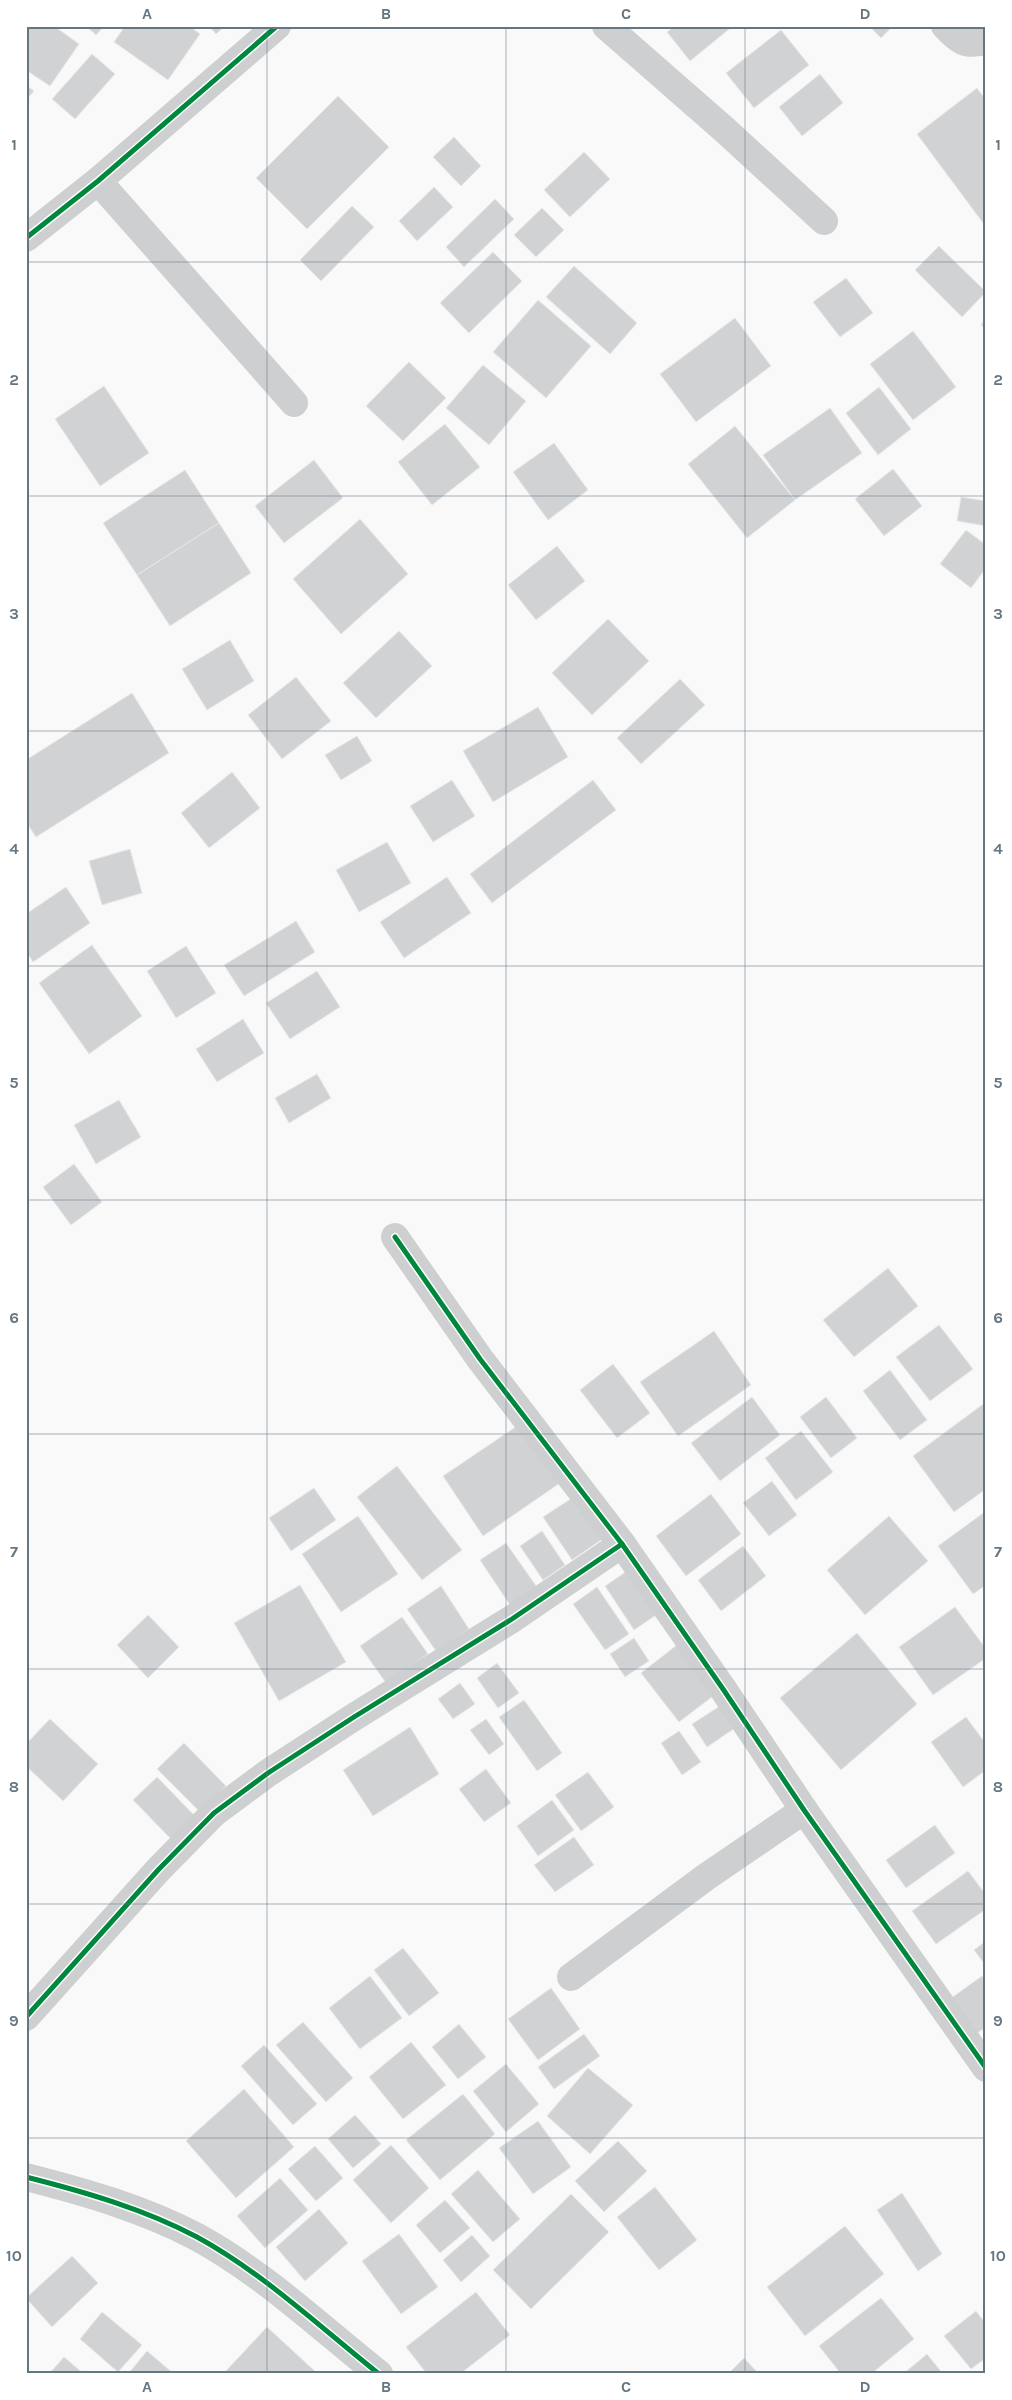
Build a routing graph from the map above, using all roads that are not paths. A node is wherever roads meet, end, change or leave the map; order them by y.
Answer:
1 (277, 26) edge
2 (606, 26) edge
3 (945, 26) edge
4 (986, 41) edge
5 (98, 181) junction
6 (824, 221) dead end
7 (26, 238) edge
8 (294, 403) dead end
9 (395, 1237) dead end
10 (622, 1544) junction
11 (804, 1810) junction
12 (571, 1978) dead end
13 (26, 2017) edge
14 (986, 2068) edge
15 (26, 2177) edge
16 (379, 2374) edge

1 - 5 street
2 - 6 street
3 - 4 street
5 - 7 street
5 - 8 street
9 - 10 street
10 - 11 street
10 - 13 street
11 - 12 street
11 - 14 street
15 - 16 street

